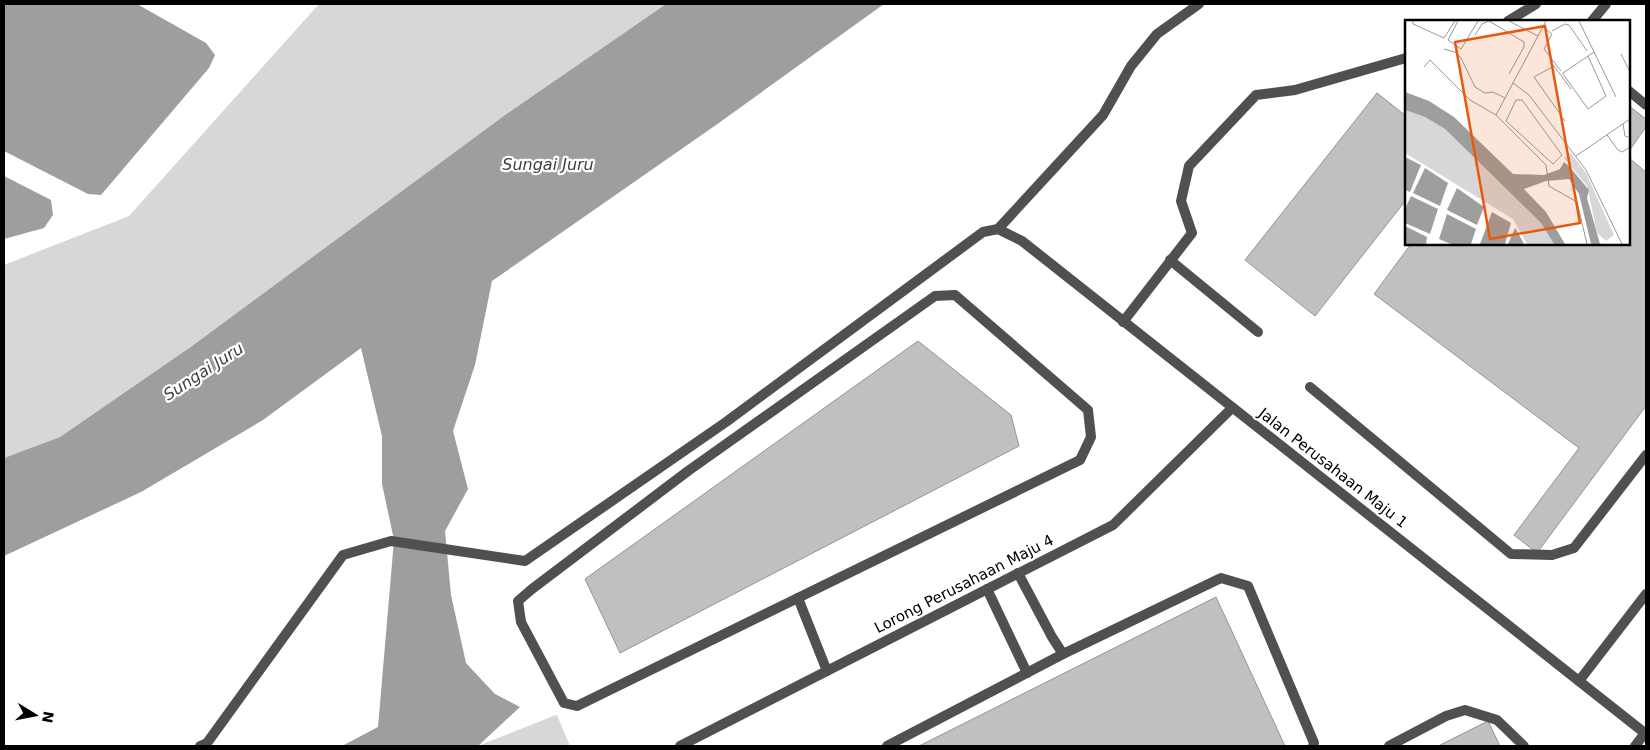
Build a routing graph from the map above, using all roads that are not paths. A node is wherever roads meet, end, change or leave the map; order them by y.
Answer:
1 (1199, 4) edge
2 (1536, 4) edge
3 (1606, 4) edge
4 (1510, 20) edge
5 (1593, 20) edge
6 (1405, 58) edge
7 (1630, 92) edge
8 (1646, 105) edge
9 (998, 229) junction
10 (1170, 260) junction
11 (1123, 322) junction
12 (1258, 332) dead end
13 (1310, 387) dead end
14 (1232, 408) junction
15 (1646, 455) edge
16 (1018, 573) junction
17 (987, 589) junction
18 (1646, 594) edge
19 (798, 598) junction
20 (1063, 654) junction
21 (827, 671) junction
22 (1027, 673) junction
23 (1579, 681) junction
24 (1646, 734) edge
25 (200, 746) edge
26 (680, 746) edge
27 (887, 746) edge
28 (1313, 746) edge
29 (1389, 746) edge
30 (1524, 746) edge
31 (1635, 746) edge

1 - 9 street
2 - 4 street
3 - 5 street
6 - 10 street
7 - 8 street
9 - 11 street, Jalan Perusahaan Maju 1
9 - 25 street
10 - 11 street
10 - 12 street
11 - 14 street, Jalan Perusahaan Maju 1
13 - 15 street
14 - 16 street, Lorong Perusahaan Maju 4
14 - 23 street, Jalan Perusahaan Maju 1
16 - 17 street, Lorong Perusahaan Maju 4
16 - 20 street
17 - 21 street, Lorong Perusahaan Maju 4
17 - 22 street
18 - 23 street
19 - 19 street
19 - 21 street
20 - 22 street
20 - 28 street
21 - 26 street, Lorong Perusahaan Maju 4
22 - 27 street
23 - 24 street, Jalan Perusahaan Maju 1
24 - 31 street
29 - 30 street

